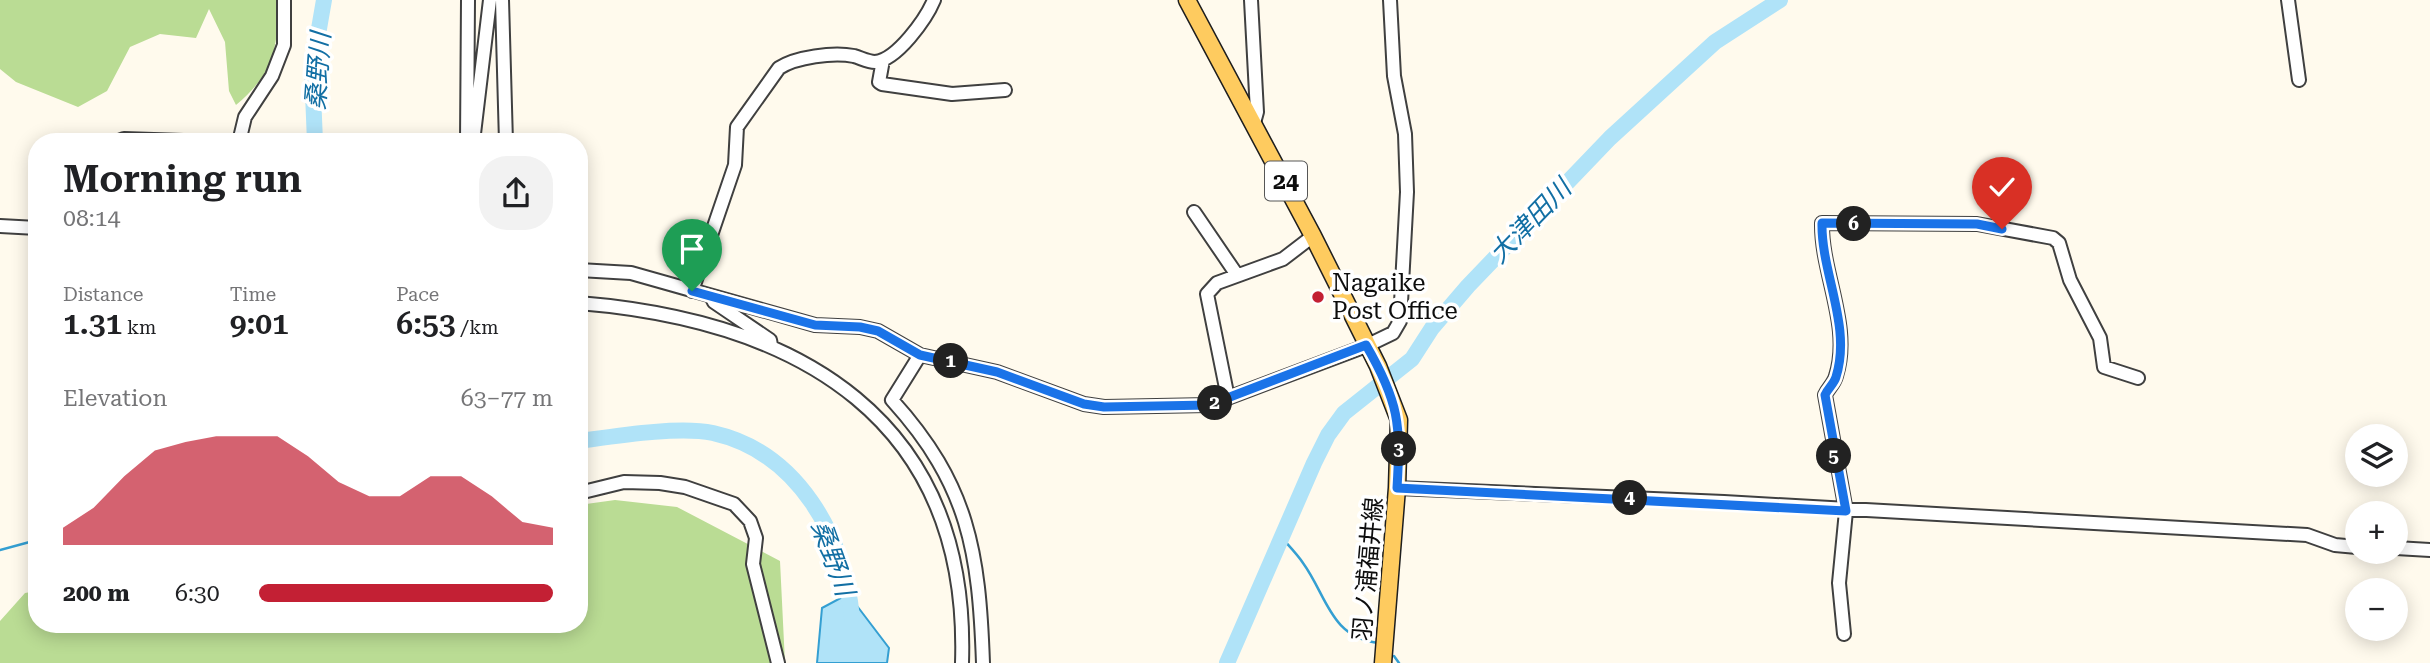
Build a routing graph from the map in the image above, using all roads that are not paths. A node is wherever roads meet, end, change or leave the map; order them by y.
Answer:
1 (284, 0) edge
2 (468, 0) edge
3 (490, 0) edge
4 (502, 0) edge
5 (934, 0) edge
6 (1187, 0) edge
7 (1251, 0) edge
8 (1390, 0) edge
9 (2288, 0) edge
10 (883, 60) junction
11 (2299, 80) dead end
12 (1005, 90) dead end
13 (1254, 123) junction
14 (241, 133) edge
15 (467, 133) edge
16 (474, 133) edge
17 (506, 133) edge
18 (1194, 212) dead end
19 (0, 226) edge
20 (28, 228) edge
21 (1313, 236) junction
22 (588, 270) edge
23 (1237, 275) junction
24 (692, 291) junction
25 (711, 295) junction
26 (588, 304) edge
27 (1366, 345) junction
28 (772, 347) junction
29 (920, 355) junction
30 (2138, 378) dead end
31 (1228, 398) junction
32 (1397, 488) junction
33 (588, 491) edge
34 (1846, 511) junction
35 (2345, 546) edge
36 (2408, 549) edge
37 (2430, 550) edge
38 (1843, 634) dead end
39 (778, 663) edge
40 (962, 663) edge
41 (983, 663) edge
42 (1383, 663) edge

1 - 14 street
2 - 15 street
3 - 16 street
4 - 17 street
5 - 10 street
6 - 13 main road, 24
7 - 13 street
8 - 27 street
9 - 11 street
10 - 12 street
10 - 24 street
13 - 21 main road, 24
18 - 23 street
19 - 20 street
21 - 23 street
21 - 27 main road, 24
22 - 24 street
23 - 31 street
24 - 25 street
25 - 28 street
25 - 29 street
26 - 28 street
27 - 31 street
27 - 32 main road, 羽ノ浦福井線 / 24
28 - 40 street
29 - 31 street
29 - 41 street
30 - 34 street
32 - 34 street
32 - 42 main road, 羽ノ浦福井線 / 24
33 - 39 street
34 - 35 street
34 - 38 street
36 - 37 street

